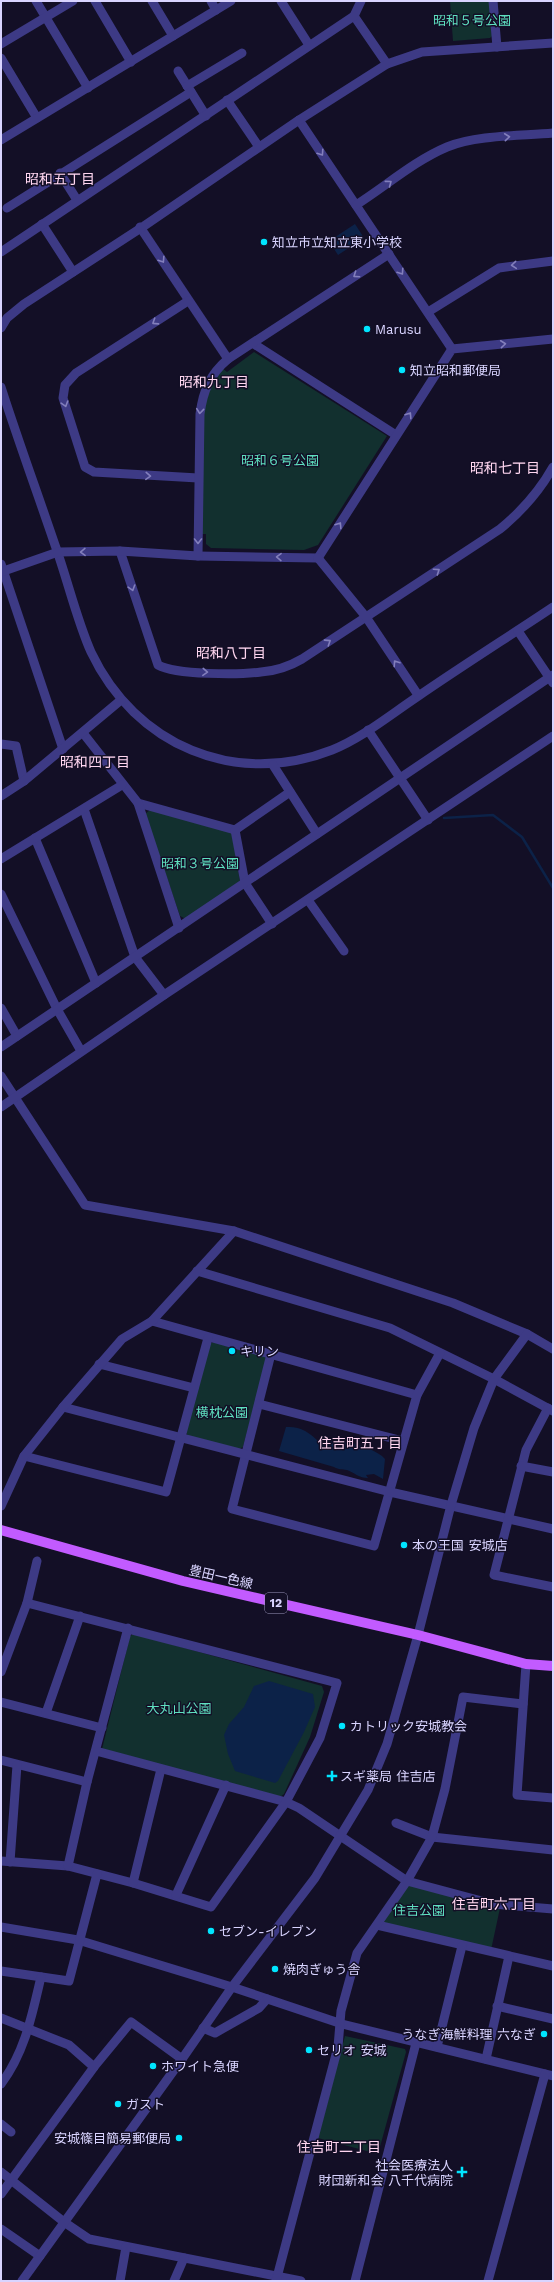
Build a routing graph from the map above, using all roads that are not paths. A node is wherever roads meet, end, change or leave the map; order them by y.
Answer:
1 (36, 1) edge
2 (73, 1) edge
3 (95, 1) edge
4 (152, 1) edge
5 (211, 1) edge
6 (231, 1) edge
7 (281, 1) edge
8 (361, 1) edge
9 (493, 1) edge
10 (216, 10) junction
11 (354, 16) junction
12 (46, 17) junction
13 (173, 36) junction
14 (553, 43) edge
15 (1, 44) edge
16 (309, 45) junction
17 (497, 47) junction
18 (242, 53) dead end
19 (1, 58) edge
20 (131, 62) junction
21 (387, 64) junction
22 (178, 71) dead end
23 (88, 88) junction
24 (189, 89) junction
25 (227, 100) junction
26 (206, 116) junction
27 (37, 118) junction
28 (299, 120) junction
29 (553, 133) edge
30 (1, 140) edge
31 (259, 147) junction
32 (60, 173) junction
33 (77, 200) junction
34 (356, 205) junction
35 (7, 208) dead end
36 (42, 224) junction
37 (140, 227) junction
38 (1, 252) edge
39 (389, 254) junction
40 (553, 261) edge
41 (73, 272) junction
42 (188, 301) junction
43 (428, 312) junction
44 (1, 328) edge
45 (553, 339) edge
46 (254, 344) junction
47 (452, 349) junction
48 (228, 359) junction
49 (1, 387) edge
50 (10, 416) junction
51 (1, 420) edge
52 (396, 435) junction
53 (553, 467) edge
54 (198, 478) junction
55 (120, 551) junction
56 (58, 552) junction
57 (198, 556) junction
58 (318, 558) junction
59 (2, 569) edge
60 (553, 607) edge
61 (366, 617) junction
62 (518, 631) junction
63 (552, 679) edge
64 (418, 695) junction
65 (121, 700) junction
66 (368, 730) junction
67 (83, 733) junction
68 (553, 736) edge
69 (1, 744) edge
70 (63, 749) junction
71 (272, 765) junction
72 (400, 778) junction
73 (24, 781) junction
74 (122, 785) junction
75 (290, 792) junction
76 (1, 796) edge
77 (138, 804) junction
78 (84, 809) junction
79 (428, 820) junction
80 (235, 830) junction
81 (317, 834) junction
82 (35, 838) junction
83 (1, 859) edge
84 (245, 883) junction
85 (1, 894) edge
86 (308, 900) junction
87 (272, 924) junction
88 (179, 928) junction
89 (344, 951) dead end
90 (135, 957) junction
91 (96, 983) junction
92 (164, 995) junction
93 (1, 1008) edge
94 (56, 1009) junction
95 (17, 1036) junction
96 (1, 1047) edge
97 (81, 1051) junction
98 (1, 1076) edge
99 (15, 1097) junction
100 (1, 1107) edge
101 (234, 1231) junction
102 (196, 1271) junction
103 (152, 1321) junction
104 (527, 1334) junction
105 (208, 1338) junction
106 (553, 1350) edge
107 (440, 1353) junction
108 (272, 1354) junction
109 (99, 1364) junction
110 (494, 1379) junction
111 (194, 1388) junction
112 (416, 1395) junction
113 (259, 1404) junction
114 (63, 1407) junction
115 (550, 1410) edge
116 (182, 1438) junction
117 (402, 1441) junction
118 (246, 1454) junction
119 (24, 1456) junction
120 (521, 1466) junction
121 (553, 1472) edge
122 (390, 1492) junction
123 (451, 1505) junction
124 (1, 1506) edge
125 (508, 1520) junction
126 (553, 1529) edge
127 (1, 1530) edge
128 (37, 1561) dead end
129 (553, 1586) edge
130 (27, 1603) junction
131 (80, 1616) junction
132 (128, 1628) junction
133 (418, 1635) junction
134 (526, 1664) junction
135 (553, 1666) edge
136 (1, 1672) edge
137 (1, 1702) edge
138 (523, 1704) junction
139 (46, 1713) junction
140 (102, 1728) junction
141 (96, 1751) junction
142 (1, 1760) edge
143 (17, 1765) junction
144 (162, 1769) junction
145 (87, 1782) junction
146 (226, 1785) junction
147 (553, 1798) edge
148 (286, 1802) junction
149 (396, 1823) dead end
150 (432, 1837) junction
151 (339, 1838) junction
152 (553, 1850) edge
153 (6, 1862) edge
154 (68, 1866) junction
155 (97, 1874) junction
156 (407, 1881) junction
157 (133, 1883) junction
158 (176, 1895) junction
159 (553, 1909) edge
160 (377, 1926) junction
161 (1, 1927) edge
162 (78, 1940) junction
163 (462, 1946) junction
164 (509, 1956) junction
165 (553, 1966) edge
166 (1, 1971) edge
167 (41, 1977) junction
168 (232, 1987) junction
169 (267, 1999) junction
170 (498, 2006) junction
171 (1, 2018) edge
172 (553, 2019) edge
173 (342, 2024) junction
174 (203, 2028) junction
175 (29, 2029) junction
176 (416, 2044) junction
177 (437, 2047) junction
178 (182, 2059) junction
179 (486, 2059) junction
180 (94, 2067) junction
181 (549, 2075) edge
182 (2, 2080) edge
183 (1, 2124) edge
184 (11, 2132) dead end
185 (1, 2172) edge
186 (10, 2180) junction
187 (1, 2194) edge
188 (64, 2222) junction
189 (1, 2229) edge
190 (126, 2247) junction
191 (40, 2256) junction
192 (184, 2258) junction
193 (276, 2279) edge
194 (22, 2281) edge
195 (120, 2281) edge
196 (174, 2281) edge
197 (301, 2281) edge
198 (355, 2281) edge
199 (488, 2281) edge

1 - 12 street
2 - 12 street
3 - 20 street
4 - 13 street
5 - 10 street
6 - 10 street
7 - 16 street
8 - 11 street
9 - 17 street
10 - 13 street
11 - 16 street
11 - 21 street
12 - 15 street
12 - 23 street
13 - 20 street
14 - 17 street
16 - 25 street
17 - 21 street
18 - 24 street
19 - 27 street
20 - 23 street
21 - 28 street
22 - 24 street
23 - 27 street
24 - 26 street
24 - 32 street
25 - 26 street
25 - 31 street
26 - 33 street
27 - 30 street
28 - 31 street
28 -> 34 street
34 -> 29 street
31 - 37 street
32 - 33 street
32 - 35 street
33 - 36 street
34 - 39 street
36 - 38 street
36 - 41 street
37 - 41 street
37 -> 42 street
39 -> 43 street
39 -> 46 street
40 -> 43 street
41 - 44 street
42 - 48 street
42 -> 54 street
43 - 47 street
47 -> 45 street
46 - 48 street
46 - 52 street
52 -> 47 street
48 -> 54 street
49 - 50 street
50 - 51 street
50 - 56 street
58 -> 52 street
61 -> 53 street
54 -> 57 street
55 -> 56 street
55 - 57 street
55 -> 61 street
56 - 59 street
56 - 65 street
58 -> 57 street
58 - 61 street
59 - 70 street
60 - 62 street
64 -> 61 street
62 - 63 street
62 - 64 street
63 - 72 street
64 - 66 street
65 - 67 street
65 - 71 street
66 - 71 street
66 - 72 street
67 - 70 street
67 - 74 street
68 - 79 street
69 - 73 street
70 - 73 street
71 - 75 street
72 - 79 street
72 - 81 street
73 - 76 street
74 - 77 street
74 - 78 street
75 - 80 street
75 - 81 street
77 - 80 street
77 - 88 street
78 - 82 street
78 - 90 street
79 - 86 street
80 - 84 street
81 - 84 street
82 - 83 street
82 - 91 street
84 - 87 street
84 - 88 street
85 - 94 street
86 - 87 street
86 - 89 street
87 - 92 street
88 - 90 street
90 - 91 street
90 - 92 street
91 - 94 street
92 - 97 street
93 - 95 street
94 - 95 street
94 - 97 street
95 - 96 street
97 - 99 street
98 - 99 street
99 - 100 street
99 - 101 street
101 - 102 street
101 - 104 street
102 - 103 street
102 - 107 street
103 - 105 street
103 - 109 street
104 - 106 street
104 - 110 street
105 - 108 street
105 - 111 street
107 - 110 street
107 - 112 street
108 - 112 street
108 - 113 street
109 - 111 street
109 - 114 street
110 - 115 street
110 - 123 street
111 - 116 street
112 - 117 street
113 - 117 street
113 - 118 street
114 - 116 street
114 - 119 street
115 - 120 street
116 - 118 street
116 - 119 street
117 - 122 street
118 - 122 street
118 - 122 street
119 - 124 street
120 - 121 street
120 - 125 street
122 - 123 street
123 - 125 street
123 - 133 street
125 - 126 street
125 - 129 street
127 - 133 main road, 豊田一色線 / 12
128 - 130 street
130 - 131 street
130 - 136 street
131 - 132 street
131 - 139 street
132 - 140 street
132 - 148 street
133 - 134 main road, 豊田一色線 / 12
133 - 151 street
134 - 135 main road, 豊田一色線 / 12
134 - 138 street
137 - 139 street
138 - 147 street
138 - 150 street
139 - 140 street
140 - 141 street
141 - 144 street
141 - 145 street
142 - 143 street
143 - 145 street
143 - 153 street
144 - 146 street
144 - 157 street
145 - 154 street
146 - 148 street
146 - 158 street
148 - 151 street
148 - 158 street
149 - 150 street
150 - 152 street
150 - 156 street
151 - 156 street
151 - 168 street
153 - 154 street
154 - 155 street
155 - 157 street
155 - 162 street
156 - 159 street
156 - 160 street
157 - 158 street
160 - 163 street
160 - 173 street
161 - 162 street
162 - 167 street
162 - 168 street
163 - 164 street
163 - 177 street
164 - 165 street
164 - 170 street
166 - 167 street
167 - 175 street
168 - 169 street
168 - 174 street
169 - 173 street
169 - 174 street
170 - 172 street
170 - 179 street
171 - 175 street
173 - 176 street
173 - 193 street
174 - 178 street
175 - 180 street
175 - 182 street
176 - 177 street
176 - 198 street
177 - 179 street
178 - 180 street
178 - 188 street
179 - 181 street
180 - 186 street
181 - 199 street
183 - 184 street
185 - 186 street
186 - 187 street
186 - 188 street
188 - 190 street
188 - 191 street
189 - 191 street
190 - 192 street
190 - 195 street
191 - 194 street
192 - 193 street
192 - 196 street
193 - 197 street

